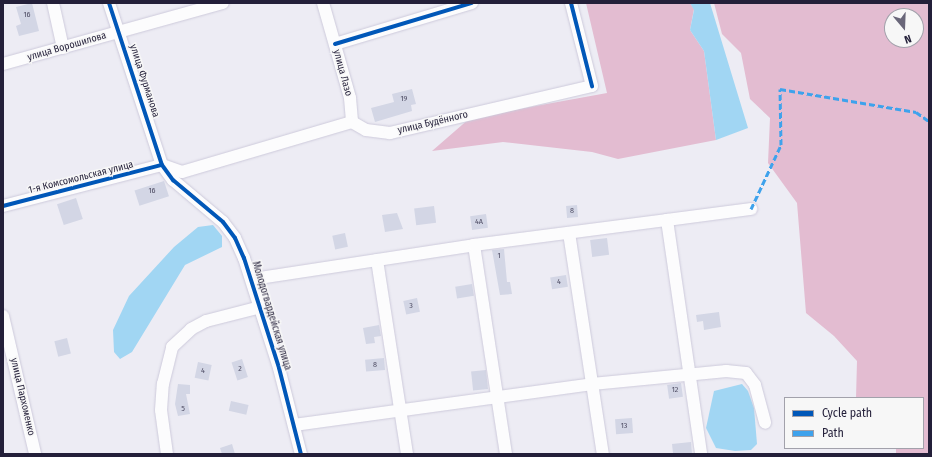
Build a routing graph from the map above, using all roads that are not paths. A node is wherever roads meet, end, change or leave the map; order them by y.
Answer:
1 (52, 3) edge
2 (109, 3) edge
3 (223, 3) edge
4 (323, 3) edge
5 (472, 3) edge
6 (571, 3) edge
7 (446, 7) edge
8 (120, 32) junction
9 (334, 44) junction
10 (64, 48) junction
11 (3, 64) edge
12 (352, 122) junction
13 (162, 165) junction
14 (3, 206) edge
15 (751, 209) dead end
16 (667, 220) junction
17 (569, 234) junction
18 (474, 245) junction
19 (377, 260) junction
20 (252, 280) junction
21 (261, 307) junction
22 (3, 316) edge
23 (6, 343) edge
24 (688, 373) junction
25 (592, 384) junction
26 (498, 398) junction
27 (400, 412) junction
28 (766, 423) dead end
29 (294, 426) junction
30 (36, 454) edge
31 (167, 454) edge
32 (301, 454) edge
33 (407, 454) edge
34 (506, 454) edge
35 (603, 454) edge
36 (701, 454) edge

1 - 10 street
2 - 8 street, улица Фурманова
3 - 8 street, улица Ворошилова
4 - 9 street, улица Лазо
5 - 7 street
6 - 12 street, улица Будённого
7 - 9 street
8 - 10 street, улица Ворошилова
8 - 13 street, улица Фурманова
9 - 12 street, улица Лазо
10 - 11 street, улица Ворошилова
12 - 13 street
13 - 14 street, 1-я Комсомольская улица
13 - 20 street, Молодогвардейская улица
15 - 16 street
16 - 17 street
16 - 24 street
17 - 18 street
17 - 25 street
18 - 19 street
18 - 26 street
19 - 20 street
19 - 27 street
20 - 21 street, Молодогвардейская улица
21 - 29 street, Молодогвардейская улица
21 - 31 street
22 - 23 street, улица Пархоменко
23 - 30 street, улица Пархоменко
24 - 25 street
24 - 28 street
24 - 36 street
25 - 26 street
25 - 35 street
26 - 27 street
26 - 34 street
27 - 29 street
27 - 33 street
29 - 32 street, Молодогвардейская улица

